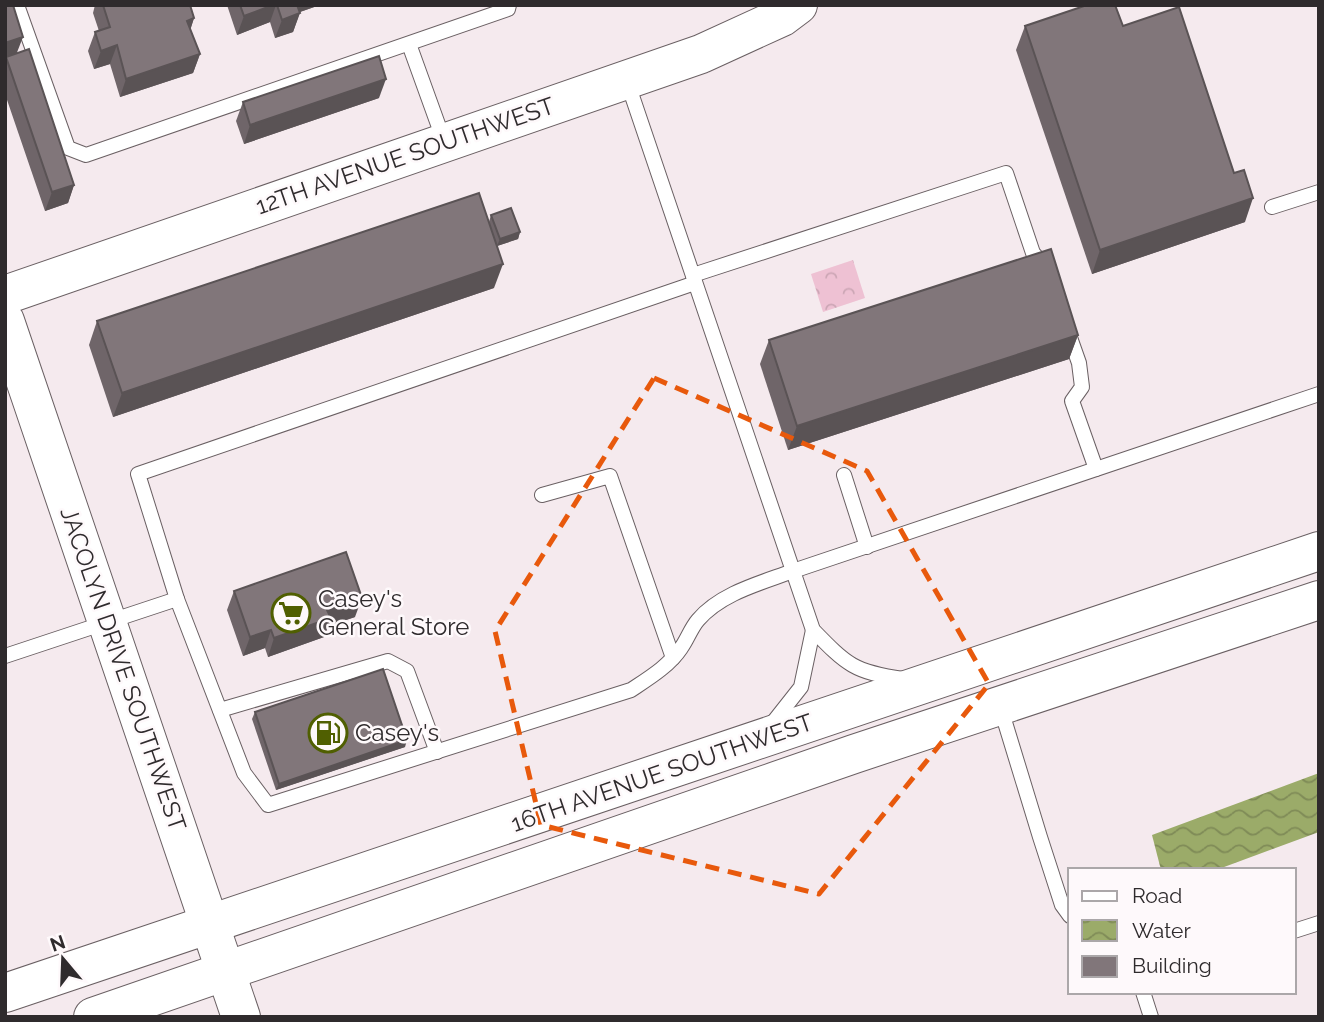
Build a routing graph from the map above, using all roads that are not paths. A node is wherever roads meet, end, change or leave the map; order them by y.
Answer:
1 (17, 5) edge
2 (509, 5) edge
3 (798, 5) edge
4 (408, 44) junction
5 (626, 79) junction
6 (444, 143) junction
7 (1319, 192) edge
8 (1272, 207) dead end
9 (694, 279) junction
10 (1051, 279) edge
11 (5, 295) edge
12 (1063, 315) edge
13 (5, 321) edge
14 (1319, 394) edge
15 (1096, 470) junction
16 (844, 475) dead end
17 (542, 495) dead end
18 (867, 547) junction
19 (1319, 551) edge
20 (793, 571) junction
21 (177, 599) junction
22 (1319, 600) edge
23 (107, 622) junction
24 (813, 630) junction
25 (5, 656) edge
26 (673, 658) junction
27 (928, 683) junction
28 (862, 705) junction
29 (1000, 705) junction
30 (220, 710) junction
31 (756, 742) junction
32 (437, 752) junction
33 (682, 814) junction
34 (1068, 913) edge
35 (1319, 923) edge
36 (210, 926) junction
37 (1296, 930) edge
38 (226, 973) junction
39 (5, 993) edge
40 (1144, 994) edge
41 (93, 1017) edge
42 (241, 1017) edge
43 (1151, 1017) edge

1 - 4 lane
2 - 4 lane
3 - 5 main road, 12TH AVENUE SOUTHWEST
4 - 6 lane
5 - 6 main road, 12TH AVENUE SOUTHWEST
5 - 9 lane
6 - 11 main road, 12TH AVENUE SOUTHWEST
7 - 8 lane
9 - 10 lane
9 - 20 lane
9 - 21 lane
12 - 15 lane
13 - 23 main road, JACOLYN DRIVE SOUTHWEST
14 - 15 lane
15 - 18 lane
16 - 18 lane
17 - 26 lane
18 - 20 lane
19 - 27 main road, 16TH AVENUE SOUTHWEST
20 - 24 lane
20 - 26 lane
21 - 23 lane
21 - 30 lane
22 - 29 main road, 16TH AVENUE SOUTHWEST
23 - 25 lane
23 - 36 main road, JACOLYN DRIVE SOUTHWEST
24 - 27 lane
24 - 31 lane
26 - 32 lane
27 - 28 main road, 16TH AVENUE SOUTHWEST
28 - 31 main road, 16TH AVENUE SOUTHWEST
28 - 33 main road
29 - 33 main road, 16TH AVENUE SOUTHWEST
29 - 34 lane
30 - 32 lane
30 - 32 lane
31 - 36 main road, 16TH AVENUE SOUTHWEST
33 - 38 main road, 16TH AVENUE SOUTHWEST
35 - 37 lane
36 - 38 main road, JACOLYN DRIVE SOUTHWEST
36 - 39 main road, 16TH AVENUE SOUTHWEST
38 - 41 main road, 16TH AVENUE SOUTHWEST
38 - 42 main road, JACOLYN DRIVE SOUTHWEST
40 - 43 lane

